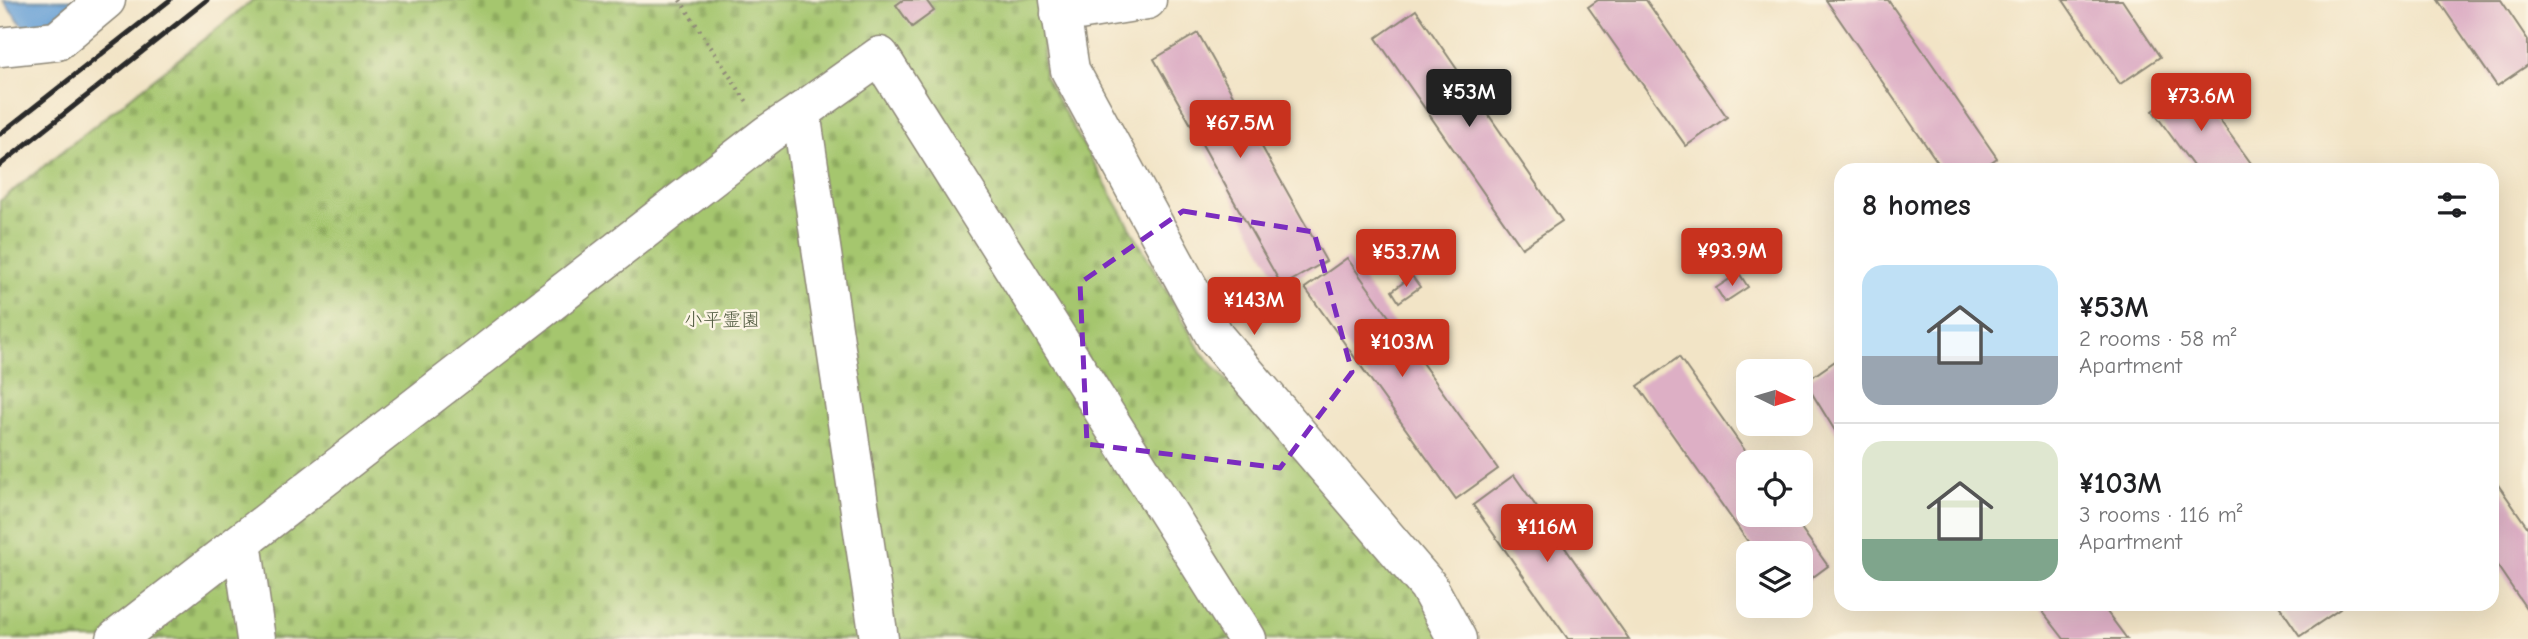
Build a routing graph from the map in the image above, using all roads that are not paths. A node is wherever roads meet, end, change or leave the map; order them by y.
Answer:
1 (106, 0) edge
2 (1147, 0) edge
3 (1060, 7) edge
4 (0, 47) edge
5 (801, 112) junction
6 (242, 542) junction
7 (116, 639) edge
8 (256, 639) edge
9 (879, 639) edge
10 (1247, 639) edge
11 (1457, 639) edge

1 - 4 street
2 - 3 street
3 - 11 street
5 - 6 street
5 - 9 street
5 - 10 street
6 - 7 street
6 - 8 street

